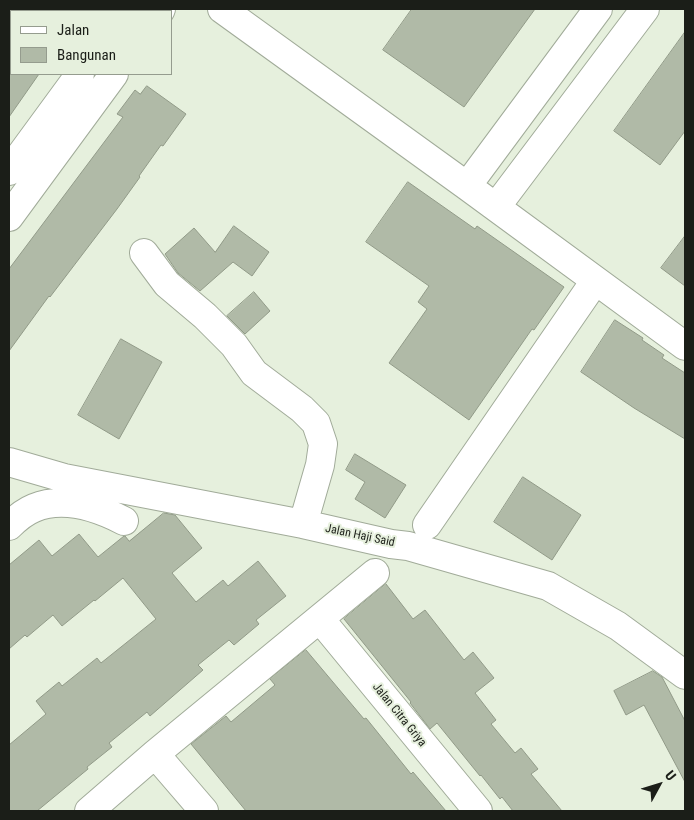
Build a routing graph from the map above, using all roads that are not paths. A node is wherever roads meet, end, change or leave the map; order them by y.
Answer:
1 (222, 9) edge
2 (598, 9) edge
3 (646, 9) edge
4 (79, 75) edge
5 (113, 75) edge
6 (9, 171) edge
7 (468, 186) junction
8 (496, 207) junction
9 (9, 217) edge
10 (144, 253) dead end
11 (595, 281) junction
12 (685, 346) edge
13 (9, 462) edge
14 (124, 521) dead end
15 (303, 524) junction
16 (426, 525) dead end
17 (9, 526) edge
18 (375, 573) dead end
19 (320, 619) junction
20 (685, 675) edge
21 (155, 754) junction
22 (89, 811) edge
23 (204, 811) edge
24 (478, 811) edge

1 - 7 street
2 - 7 street
3 - 8 street
4 - 6 street
5 - 9 street
7 - 8 street
8 - 11 street
10 - 15 street
11 - 12 street
11 - 16 street
13 - 15 street, Jalan Haji Said
14 - 17 street
15 - 20 street, Jalan Haji Said
18 - 19 street
19 - 21 street
19 - 24 street, Jalan Citra Griya
21 - 22 street
21 - 23 street

